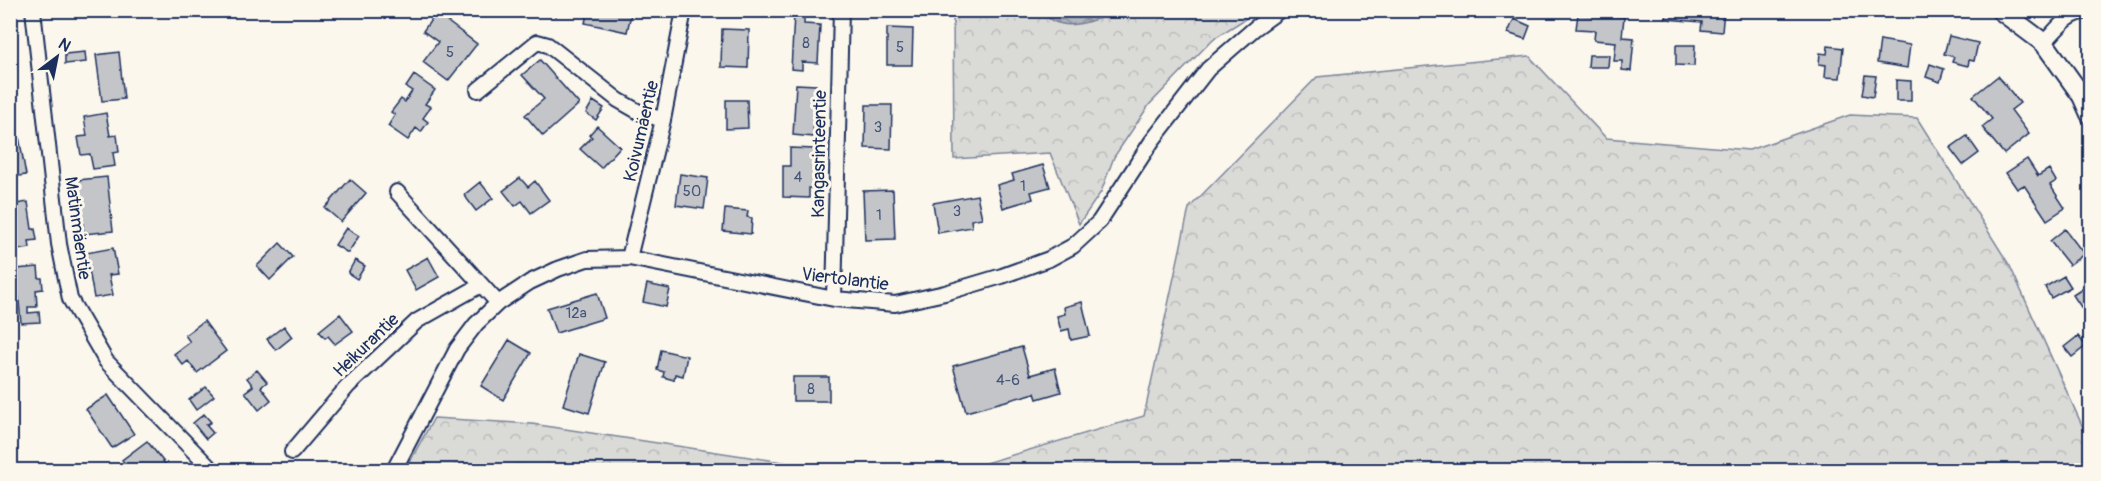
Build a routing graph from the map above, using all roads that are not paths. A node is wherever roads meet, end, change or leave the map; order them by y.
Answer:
1 (33, 10) edge
2 (684, 10) edge
3 (841, 10) edge
4 (1280, 10) edge
5 (2000, 10) edge
6 (2091, 12) edge
7 (2044, 43) junction
8 (477, 90) dead end
9 (2091, 114) edge
10 (663, 120) junction
11 (397, 192) dead end
12 (629, 258) junction
13 (482, 285) junction
14 (834, 299) junction
15 (498, 303) junction
16 (292, 452) dead end
17 (212, 471) edge
18 (394, 471) edge

1 - 17 street, Matinmäentie
2 - 10 street, Koivumäentie
3 - 14 street, Kangasrinteentie
4 - 14 street, Viertolantie
5 - 7 main road
6 - 7 street
7 - 9 main road
8 - 10 street
10 - 12 street, Koivumäentie
11 - 13 street
12 - 14 street, Viertolantie
12 - 15 street, Viertolantie
13 - 15 street
13 - 16 street, Heikurantie
15 - 18 street, Viertolantie

